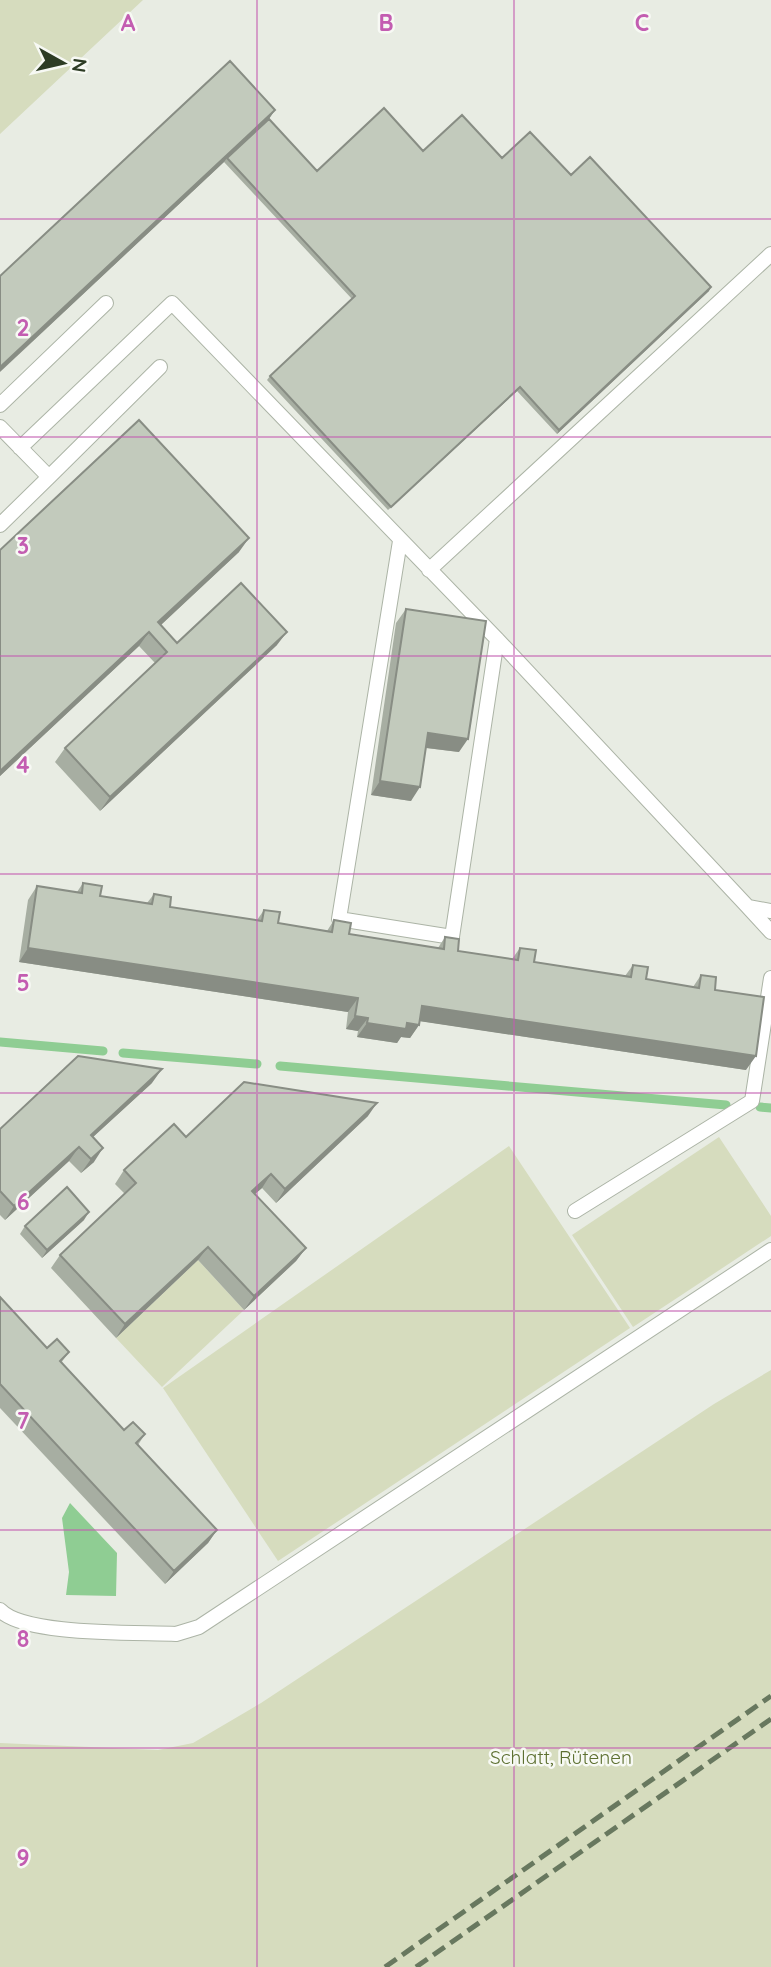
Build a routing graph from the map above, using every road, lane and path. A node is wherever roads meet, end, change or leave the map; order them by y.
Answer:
1 (771, 254) edge
2 (106, 303) dead end
3 (160, 367) dead end
4 (0, 405) edge
5 (0, 427) edge
6 (20, 447) junction
7 (49, 477) junction
8 (0, 524) edge
9 (400, 541) junction
10 (429, 570) junction
11 (497, 639) junction
12 (748, 907) junction
13 (771, 911) edge
14 (771, 932) edge
15 (771, 978) edge
16 (575, 1211) dead end
17 (771, 1250) edge
18 (0, 1611) edge

1 - 10 lane
2 - 4 lane
3 - 7 lane
5 - 6 lane
6 - 7 lane
6 - 9 lane
7 - 8 lane
9 - 10 lane
9 - 11 lane
10 - 11 lane
11 - 12 lane
12 - 13 lane
12 - 14 lane
15 - 16 lane
17 - 18 lane

